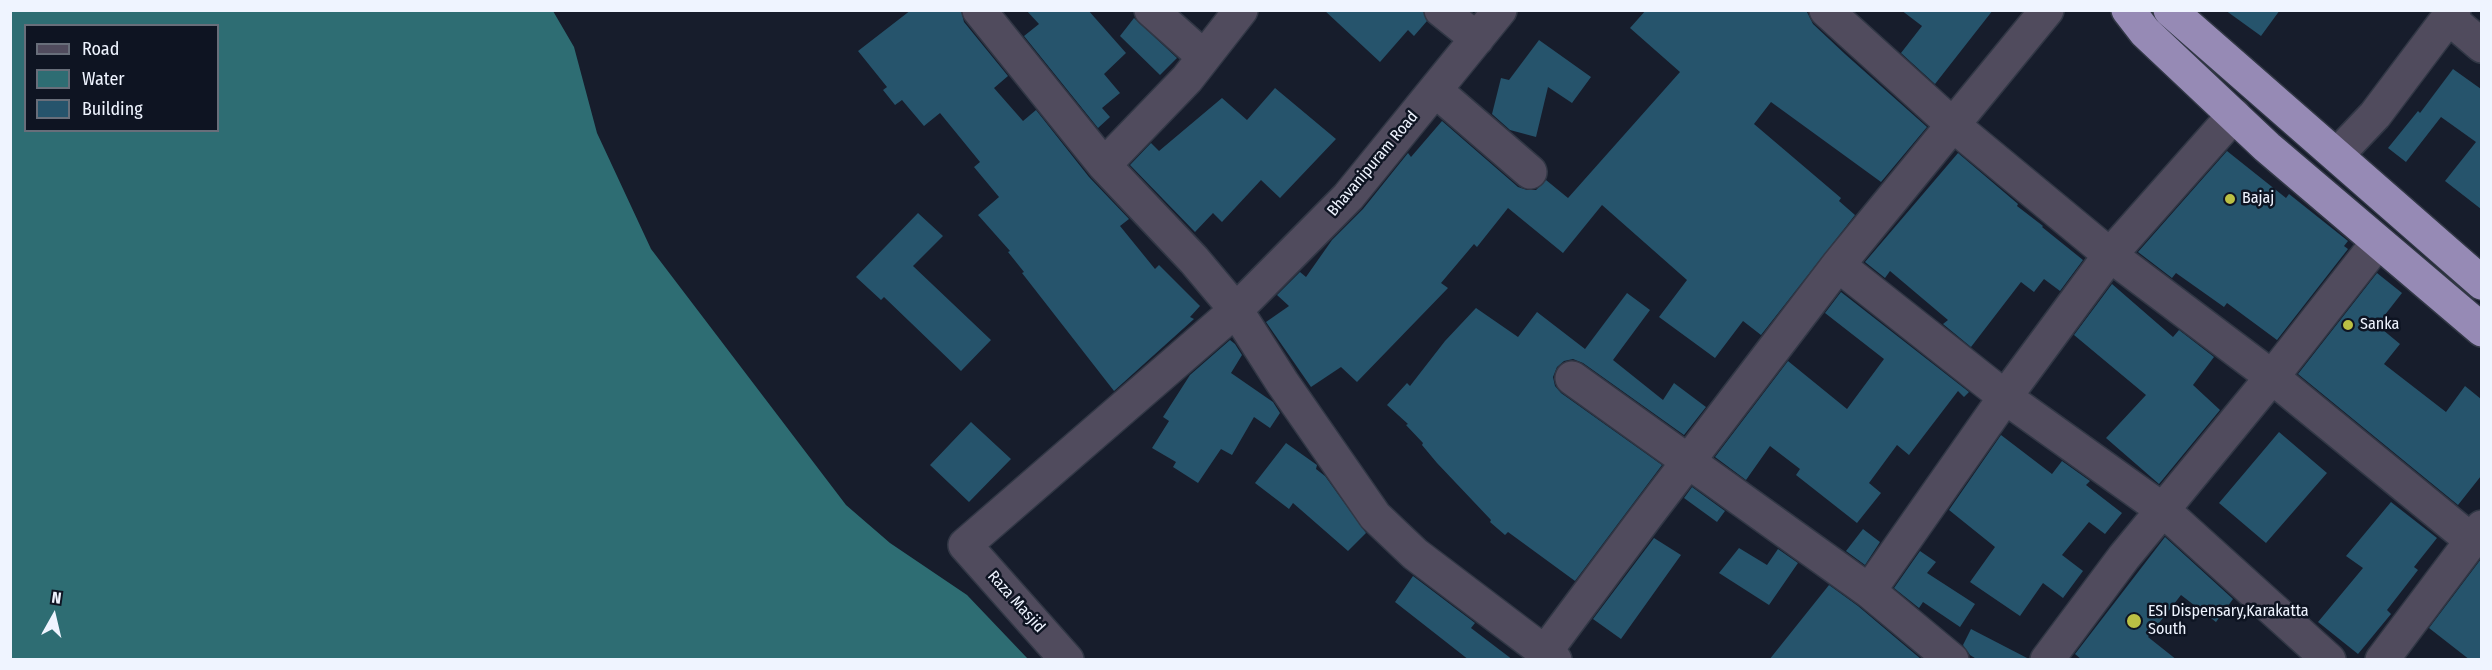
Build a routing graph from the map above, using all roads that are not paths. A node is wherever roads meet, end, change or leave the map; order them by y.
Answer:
1 (979, 10) edge
2 (1151, 10) edge
3 (1241, 10) edge
4 (1441, 10) edge
5 (1500, 10) edge
6 (1826, 10) edge
7 (2047, 10) edge
8 (2128, 10) edge
9 (2170, 10) edge
10 (2452, 14) edge
11 (1477, 39) junction
12 (2481, 46) edge
13 (1204, 57) junction
14 (1435, 90) junction
15 (2234, 115) junction
16 (1953, 125) junction
17 (2337, 155) junction
18 (1104, 165) junction
19 (1530, 172) dead end
20 (2378, 242) junction
21 (2110, 255) junction
22 (1838, 265) junction
23 (2481, 283) edge
24 (1236, 310) junction
25 (2481, 330) edge
26 (2272, 377) junction
27 (1572, 378) dead end
28 (2005, 397) junction
29 (1690, 461) junction
30 (2163, 510) junction
31 (2476, 533) edge
32 (965, 545) joint
33 (1869, 591) junction
34 (1550, 656) edge
35 (1067, 660) edge
36 (1952, 660) edge
37 (2046, 660) edge
38 (2329, 660) edge
39 (2382, 660) edge

1 - 18 street
2 - 13 street
3 - 13 street
4 - 11 street
5 - 11 street, Bhavanipuram Road
6 - 16 street
7 - 16 street
8 - 15 highway
9 - 17 highway
10 - 12 street
10 - 17 street
11 - 14 street, Bhavanipuram Road
13 - 18 street
14 - 19 street
14 - 24 street, Bhavanipuram Road
15 - 20 highway
15 - 21 street
16 - 21 street
16 - 22 street
17 - 23 highway
18 - 24 street
20 - 25 highway
20 - 26 street
21 - 26 street
21 - 28 street
22 - 28 street
22 - 29 street
24 - 32 street, Bhavanipuram Road
24 - 34 street
26 - 30 street
26 - 31 street
27 - 29 street
28 - 30 street
28 - 33 street
29 - 33 street
29 - 34 street
30 - 37 street
30 - 38 street
31 - 39 street
32 - 35 street, Raza Masjid
33 - 36 street

